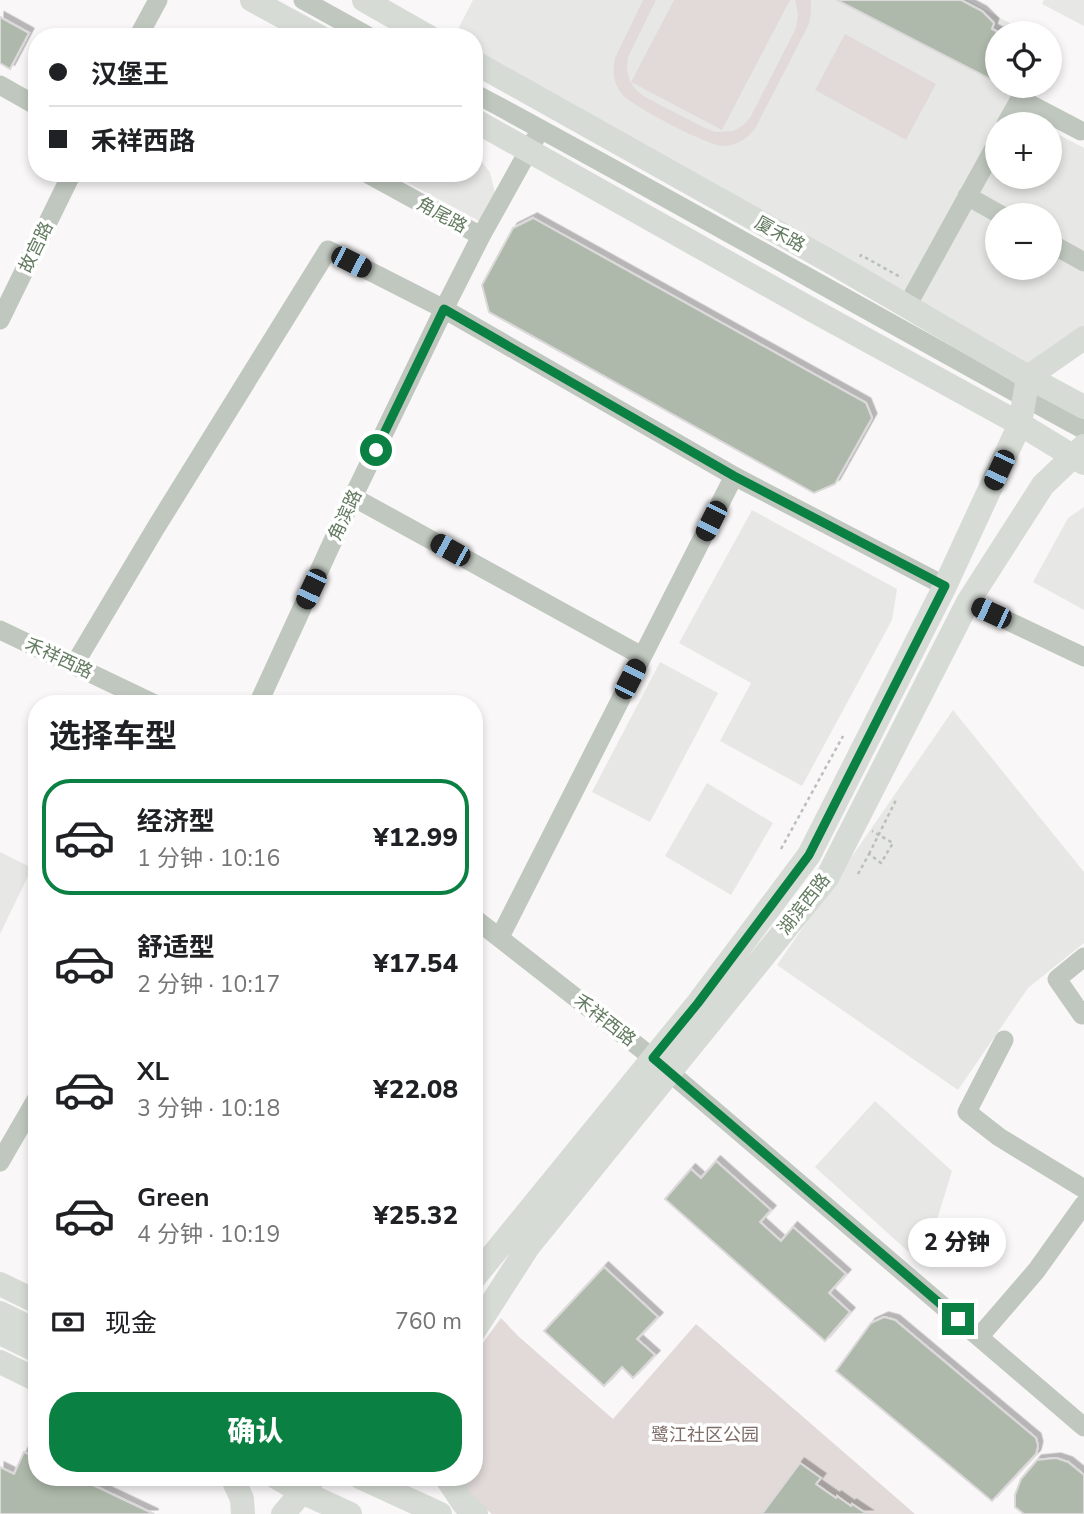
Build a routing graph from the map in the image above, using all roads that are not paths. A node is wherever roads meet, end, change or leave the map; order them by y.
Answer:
1 (158, 0) edge
2 (252, 0) edge
3 (303, 0) edge
4 (364, 0) edge
5 (143, 28) edge
6 (303, 28) edge
7 (354, 28) edge
8 (413, 28) edge
9 (483, 67) edge
10 (0, 85) edge
11 (483, 98) edge
12 (28, 101) edge
13 (551, 105) junction
14 (1013, 112) edge
15 (1047, 112) edge
16 (1062, 119) edge
17 (483, 125) edge
18 (1083, 129) edge
19 (529, 150) junction
20 (985, 164) edge
21 (68, 182) edge
22 (382, 182) edge
23 (967, 196) junction
24 (985, 206) edge
25 (481, 236) junction
26 (1062, 250) edge
27 (1084, 262) edge
28 (907, 306) junction
29 (444, 309) junction
30 (0, 320) edge
31 (1084, 338) edge
32 (1028, 377) junction
33 (1084, 407) edge
34 (1020, 424) junction
35 (1084, 430) edge
36 (1080, 455) edge
37 (734, 476) junction
38 (354, 497) junction
39 (945, 586) junction
40 (968, 602) junction
41 (0, 630) edge
42 (642, 656) junction
43 (1084, 657) edge
44 (74, 665) junction
45 (136, 695) edge
46 (262, 695) edge
47 (483, 925) edge
48 (500, 937) junction
49 (1084, 957) edge
50 (1082, 1015) edge
51 (1004, 1040) dead end
52 (661, 1065) junction
53 (28, 1114) edge
54 (0, 1163) edge
55 (1084, 1189) edge
56 (1084, 1205) edge
57 (483, 1268) edge
58 (0, 1284) edge
59 (28, 1298) edge
60 (0, 1313) edge
61 (483, 1317) edge
62 (28, 1327) edge
63 (0, 1333) edge
64 (979, 1336) junction
65 (28, 1346) edge
66 (0, 1362) edge
67 (28, 1376) edge
68 (1084, 1427) edge
69 (236, 1486) edge
70 (307, 1486) edge
71 (309, 1486) edge
72 (347, 1486) edge
73 (365, 1486) edge
74 (383, 1486) edge
75 (452, 1486) edge
76 (243, 1514) edge
77 (283, 1514) edge
78 (348, 1514) edge
79 (440, 1514) edge
80 (476, 1514) edge

1 - 5 street
2 - 6 main road
3 - 7 street
4 - 8 main road
9 - 13 main road, 厦禾路
10 - 12 street
11 - 35 street
13 - 19 street, 角滨路
13 - 28 main road, 厦禾路
14 - 15 street
16 - 18 street
17 - 19 main road
19 - 25 street, 角滨路
19 - 34 main road
20 - 23 street
21 - 30 street, 故宫路
22 - 25 street, 角尾路
23 - 24 street
23 - 28 street
25 - 29 street, 角滨路
26 - 27 street
28 - 32 main road, 厦禾路
29 - 37 street
29 - 38 street, 角滨路
29 - 44 street
31 - 32 main road
32 - 33 main road, 厦禾路
32 - 34 main road, 湖滨西路
34 - 36 main road
34 - 39 main road, 湖滨西路
36 - 40 main road, 湖滨西路
37 - 39 street
37 - 42 street
38 - 42 street
38 - 46 street, 角滨路
39 - 52 main road, 湖滨西路
40 - 43 street
40 - 52 main road, 湖滨西路
41 - 44 street, 禾祥西路
42 - 48 street
44 - 45 street, 禾祥西路
47 - 48 street, 禾祥西路
48 - 52 street, 禾祥西路
49 - 50 street
51 - 55 street
52 - 57 main road, 湖滨西路
52 - 61 main road, 湖滨西路
52 - 64 street, 禾祥西路
53 - 54 street
56 - 64 street
58 - 59 main road
60 - 62 main road
63 - 65 main road
64 - 68 street, 禾祥西路
66 - 67 main road
69 - 76 main road
70 - 77 main road
71 - 78 main road
72 - 78 main road
73 - 78 main road
74 - 79 main road
75 - 80 main road

